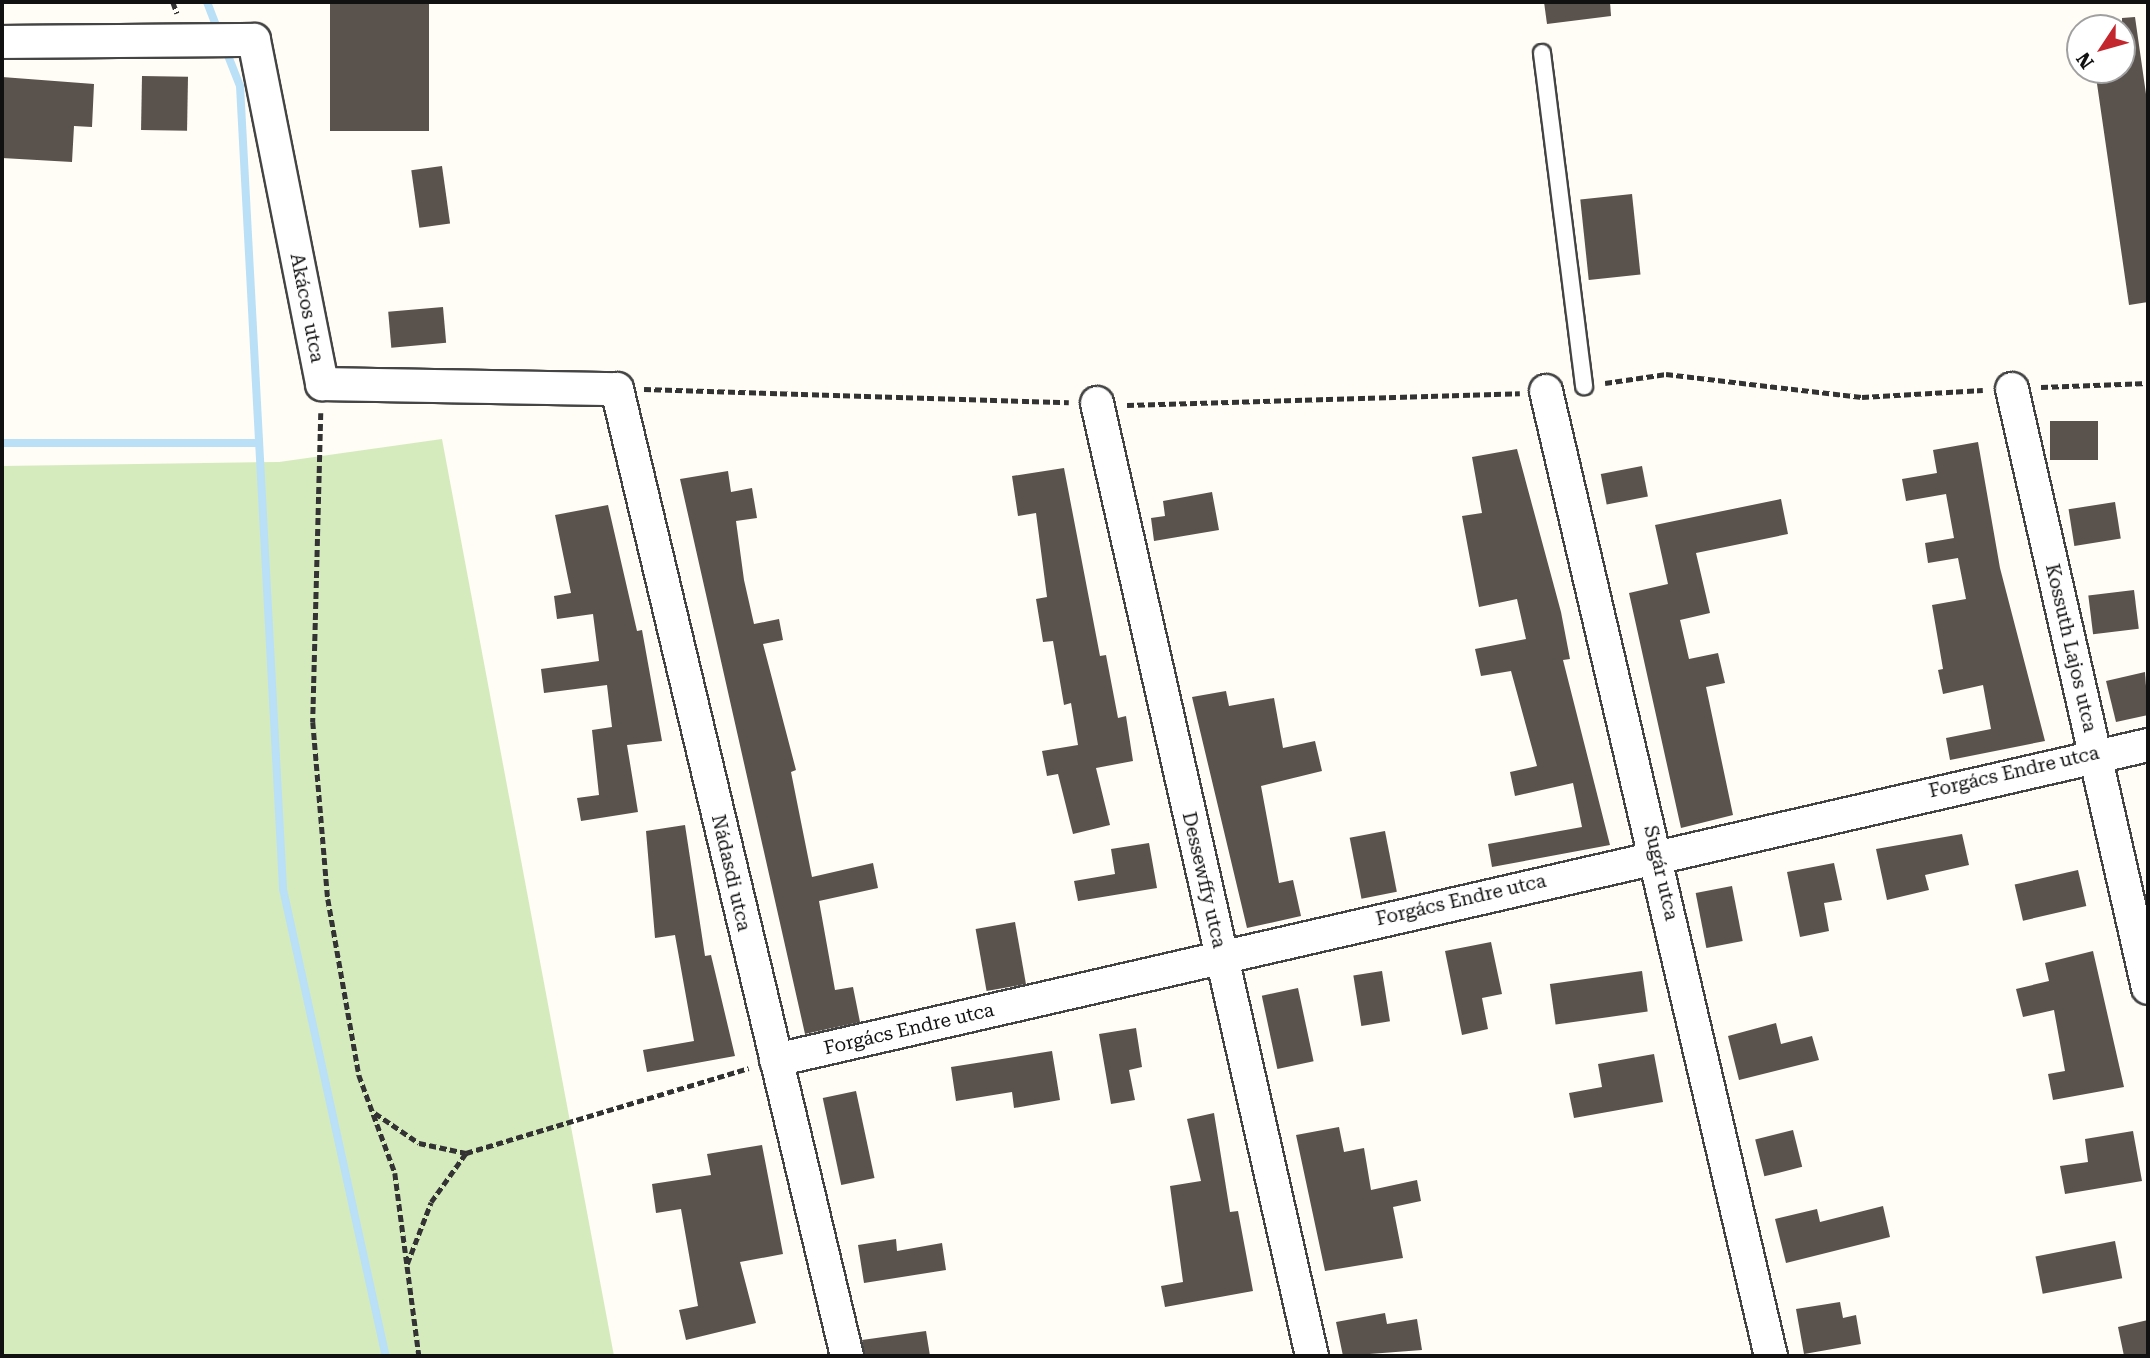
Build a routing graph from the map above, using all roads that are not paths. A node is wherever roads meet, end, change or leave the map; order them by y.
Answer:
1 (2, 42) edge
2 (1542, 53) dead end
3 (1584, 386) road end
4 (617, 389) joint
5 (2012, 389) road end
6 (1546, 391) road end
7 (1097, 403) road end
8 (2148, 745) edge
9 (2095, 753) junction
10 (1657, 855) junction
11 (1221, 957) junction
12 (2148, 988) edge
13 (775, 1060) junction
14 (847, 1356) edge
15 (1312, 1356) edge
16 (1771, 1356) edge

1 - 4 street, Akácos utca
2 - 3 lane
4 - 13 street, Nádasdi utca
5 - 9 street, Kossuth Lajos utca
6 - 10 street, Sugár utca
7 - 11 street, Dessewffy utca
8 - 9 street, Forgács Endre utca
9 - 10 street, Forgács Endre utca
9 - 12 street, Kossuth Lajos utca
10 - 11 street, Forgács Endre utca
10 - 16 street, Sugár utca
11 - 13 street, Forgács Endre utca
11 - 15 street, Dessewffy utca
13 - 14 street, Nádasdi utca

